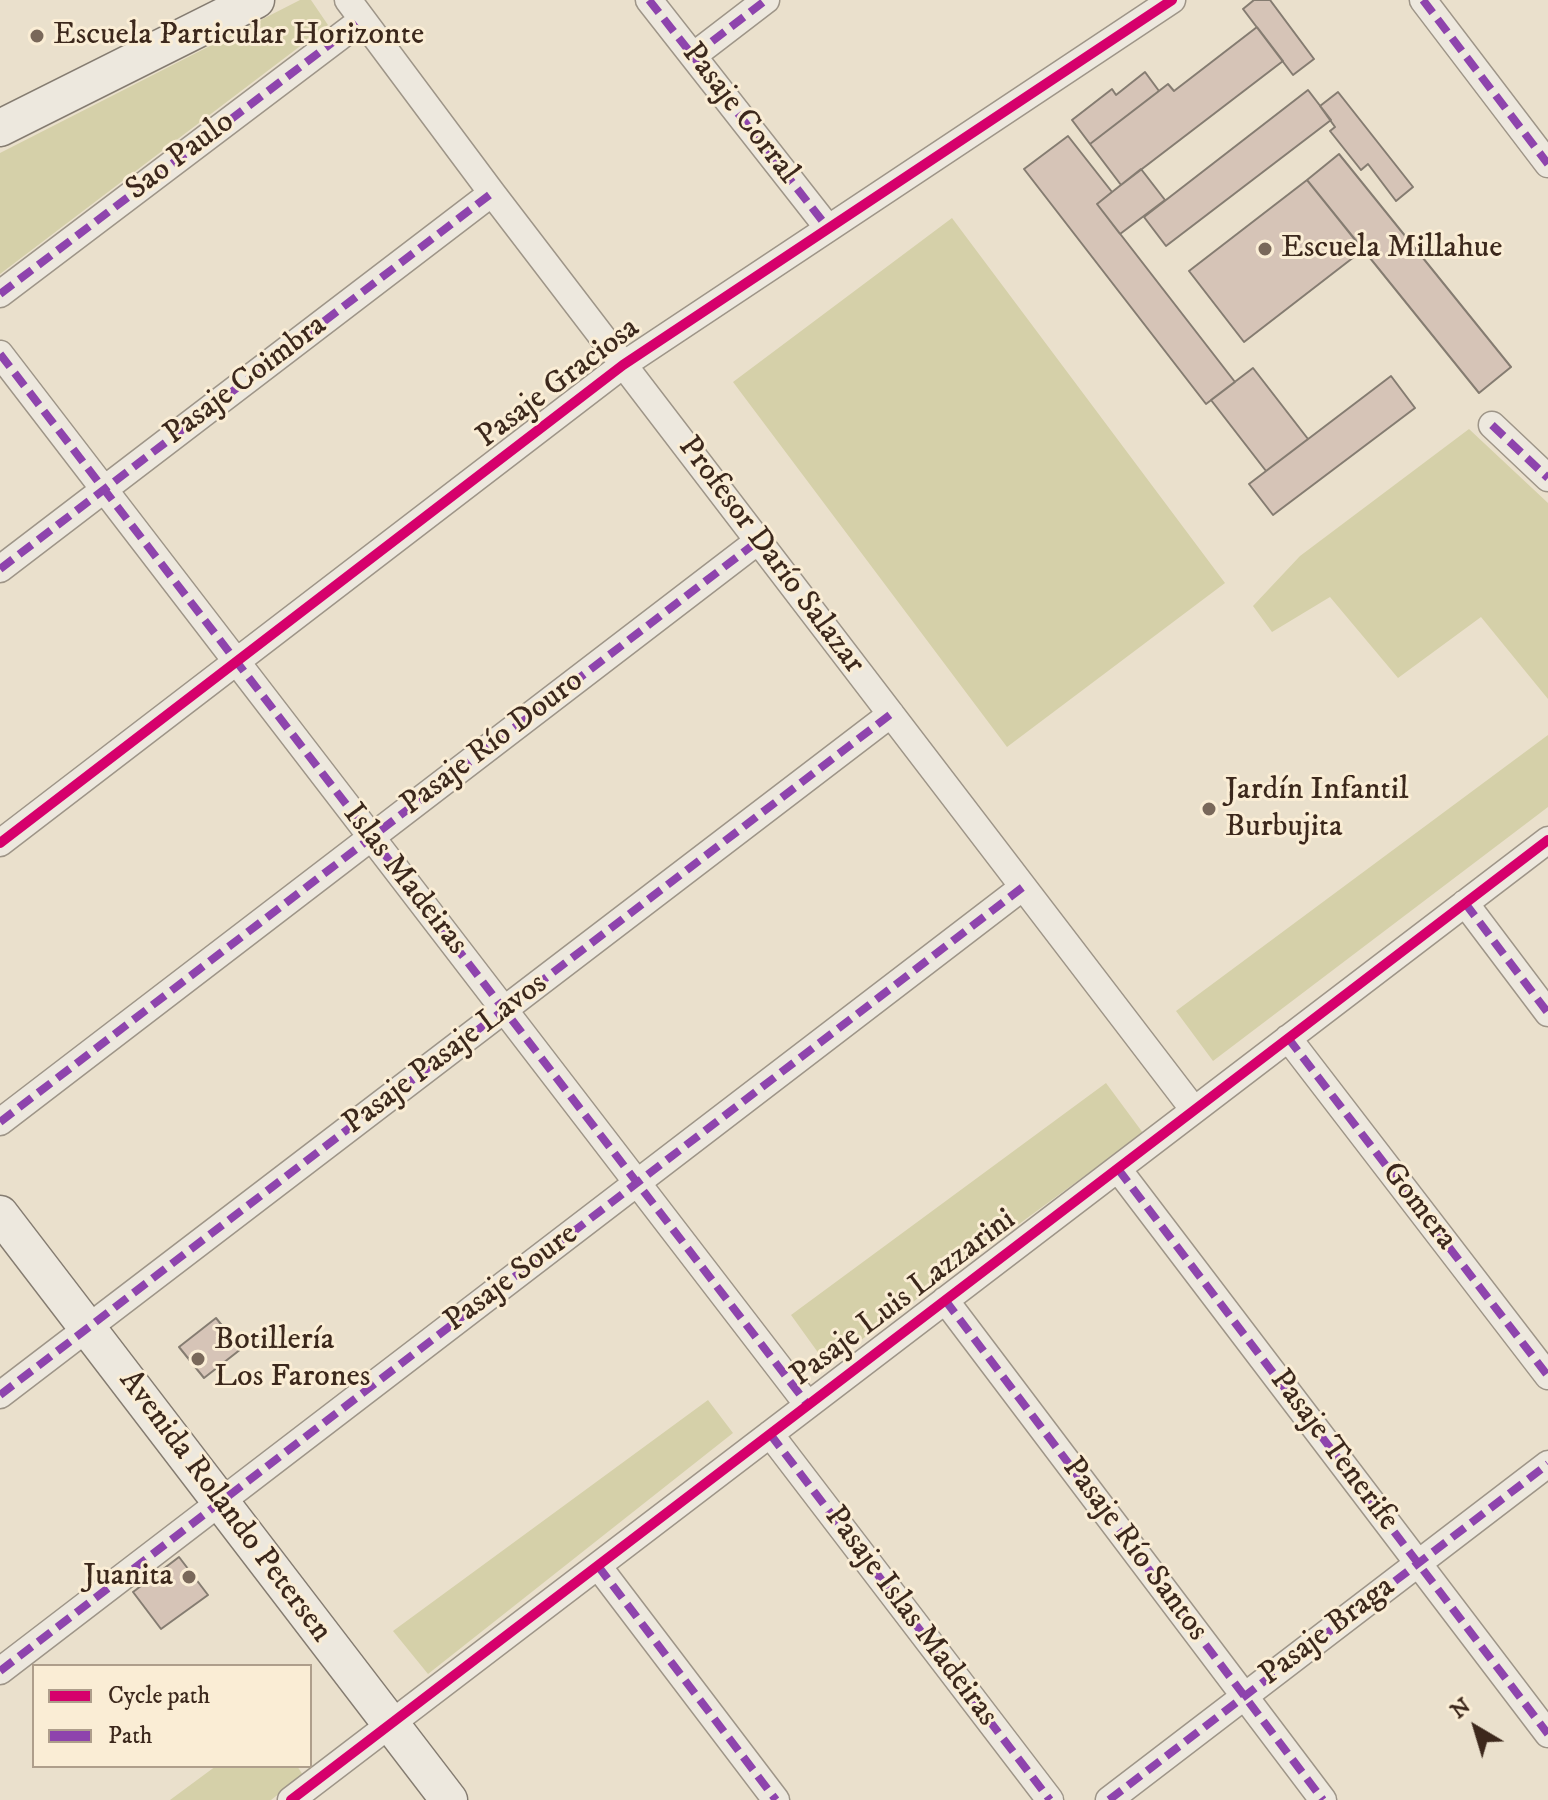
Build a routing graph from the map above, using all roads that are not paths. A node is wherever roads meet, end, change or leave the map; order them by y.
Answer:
1 (256, 0) edge
2 (649, 0) edge
3 (766, 0) edge
4 (1172, 0) edge
5 (1423, 0) edge
6 (355, 10) edge
7 (693, 56) junction
8 (0, 128) edge
9 (1548, 164) edge
10 (492, 193) junction
11 (828, 228) junction
12 (0, 294) edge
13 (0, 354) edge
14 (623, 365) junction
15 (1492, 425) dead end
16 (1548, 478) edge
17 (104, 490) junction
18 (758, 541) junction
19 (0, 569) edge
20 (236, 662) junction
21 (891, 714) junction
22 (371, 837) junction
23 (1548, 840) edge
24 (0, 843) edge
25 (1023, 887) junction
26 (1465, 903) junction
27 (504, 1010) junction
28 (1548, 1013) edge
29 (1288, 1038) junction
30 (1194, 1110) junction
31 (0, 1122) edge
32 (1118, 1169) junction
33 (637, 1183) junction
34 (0, 1214) edge
35 (945, 1300) junction
36 (88, 1329) junction
37 (1548, 1376) edge
38 (0, 1395) edge
39 (808, 1405) junction
40 (770, 1434) junction
41 (1548, 1464) edge
42 (220, 1502) junction
43 (1418, 1564) junction
44 (598, 1566) junction
45 (0, 1671) edge
46 (1245, 1696) junction
47 (390, 1724) junction
48 (1548, 1734) edge
49 (291, 1800) edge
50 (449, 1800) edge
51 (776, 1800) edge
52 (1050, 1800) edge
53 (1109, 1800) edge
54 (1323, 1800) edge

1 - 8 street
2 - 7 street, Pasaje Corral
3 - 7 street
4 - 11 street, Pasaje Graciosa
5 - 9 street
6 - 10 street, Profesor Darío Salazar
6 - 12 street, Sao Paulo
7 - 11 street, Pasaje Corral
10 - 14 street, Profesor Darío Salazar
10 - 17 street, Pasaje Coimbra
11 - 14 street, Pasaje Graciosa
13 - 17 street, Islas Madeiras
14 - 18 street, Profesor Darío Salazar
14 - 20 street, Pasaje Graciosa
15 - 16 street
17 - 19 street, Pasaje Coimbra
17 - 20 street, Islas Madeiras
18 - 21 street, Profesor Darío Salazar
18 - 22 street, Pasaje Río Douro
20 - 22 street, Islas Madeiras
20 - 24 street, Pasaje Graciosa
21 - 25 street, Profesor Darío Salazar
21 - 27 street, Pasaje Pasaje Lavos
22 - 27 street, Islas Madeiras
22 - 31 street, Pasaje Río Douro
23 - 26 street, Pasaje Luis Lazzarini
25 - 30 street, Profesor Darío Salazar
25 - 33 street, Pasaje Soure
26 - 28 street
26 - 29 street, Pasaje Luis Lazzarini
27 - 33 street, Islas Madeiras
27 - 36 street, Pasaje Pasaje Lavos
29 - 30 street, Pasaje Luis Lazzarini
29 - 37 street, Gomera
30 - 32 street, Pasaje Luis Lazzarini
32 - 35 street, Pasaje Luis Lazzarini
32 - 43 street, Pasaje Tenerife
33 - 39 street, Islas Madeiras
33 - 42 street, Pasaje Soure
34 - 36 street, Avenida Rolando Petersen
35 - 39 street, Pasaje Luis Lazzarini
35 - 46 street, Pasaje Río Santos
36 - 38 street, Pasaje Pasaje Lavos
36 - 42 street, Avenida Rolando Petersen
39 - 40 street, Pasaje Luis Lazzarini
40 - 44 street, Pasaje Luis Lazzarini
40 - 52 street, Pasaje Islas Madeiras
41 - 43 street, Pasaje Braga
42 - 45 street, Pasaje Soure
42 - 47 street, Avenida Rolando Petersen
43 - 46 street, Pasaje Braga
43 - 48 street, Pasaje Tenerife
44 - 47 street, Pasaje Luis Lazzarini
44 - 51 street
46 - 53 street, Pasaje Braga
46 - 54 street, Pasaje Río Santos
47 - 49 street, Pasaje Luis Lazzarini
47 - 50 street, Avenida Rolando Petersen

